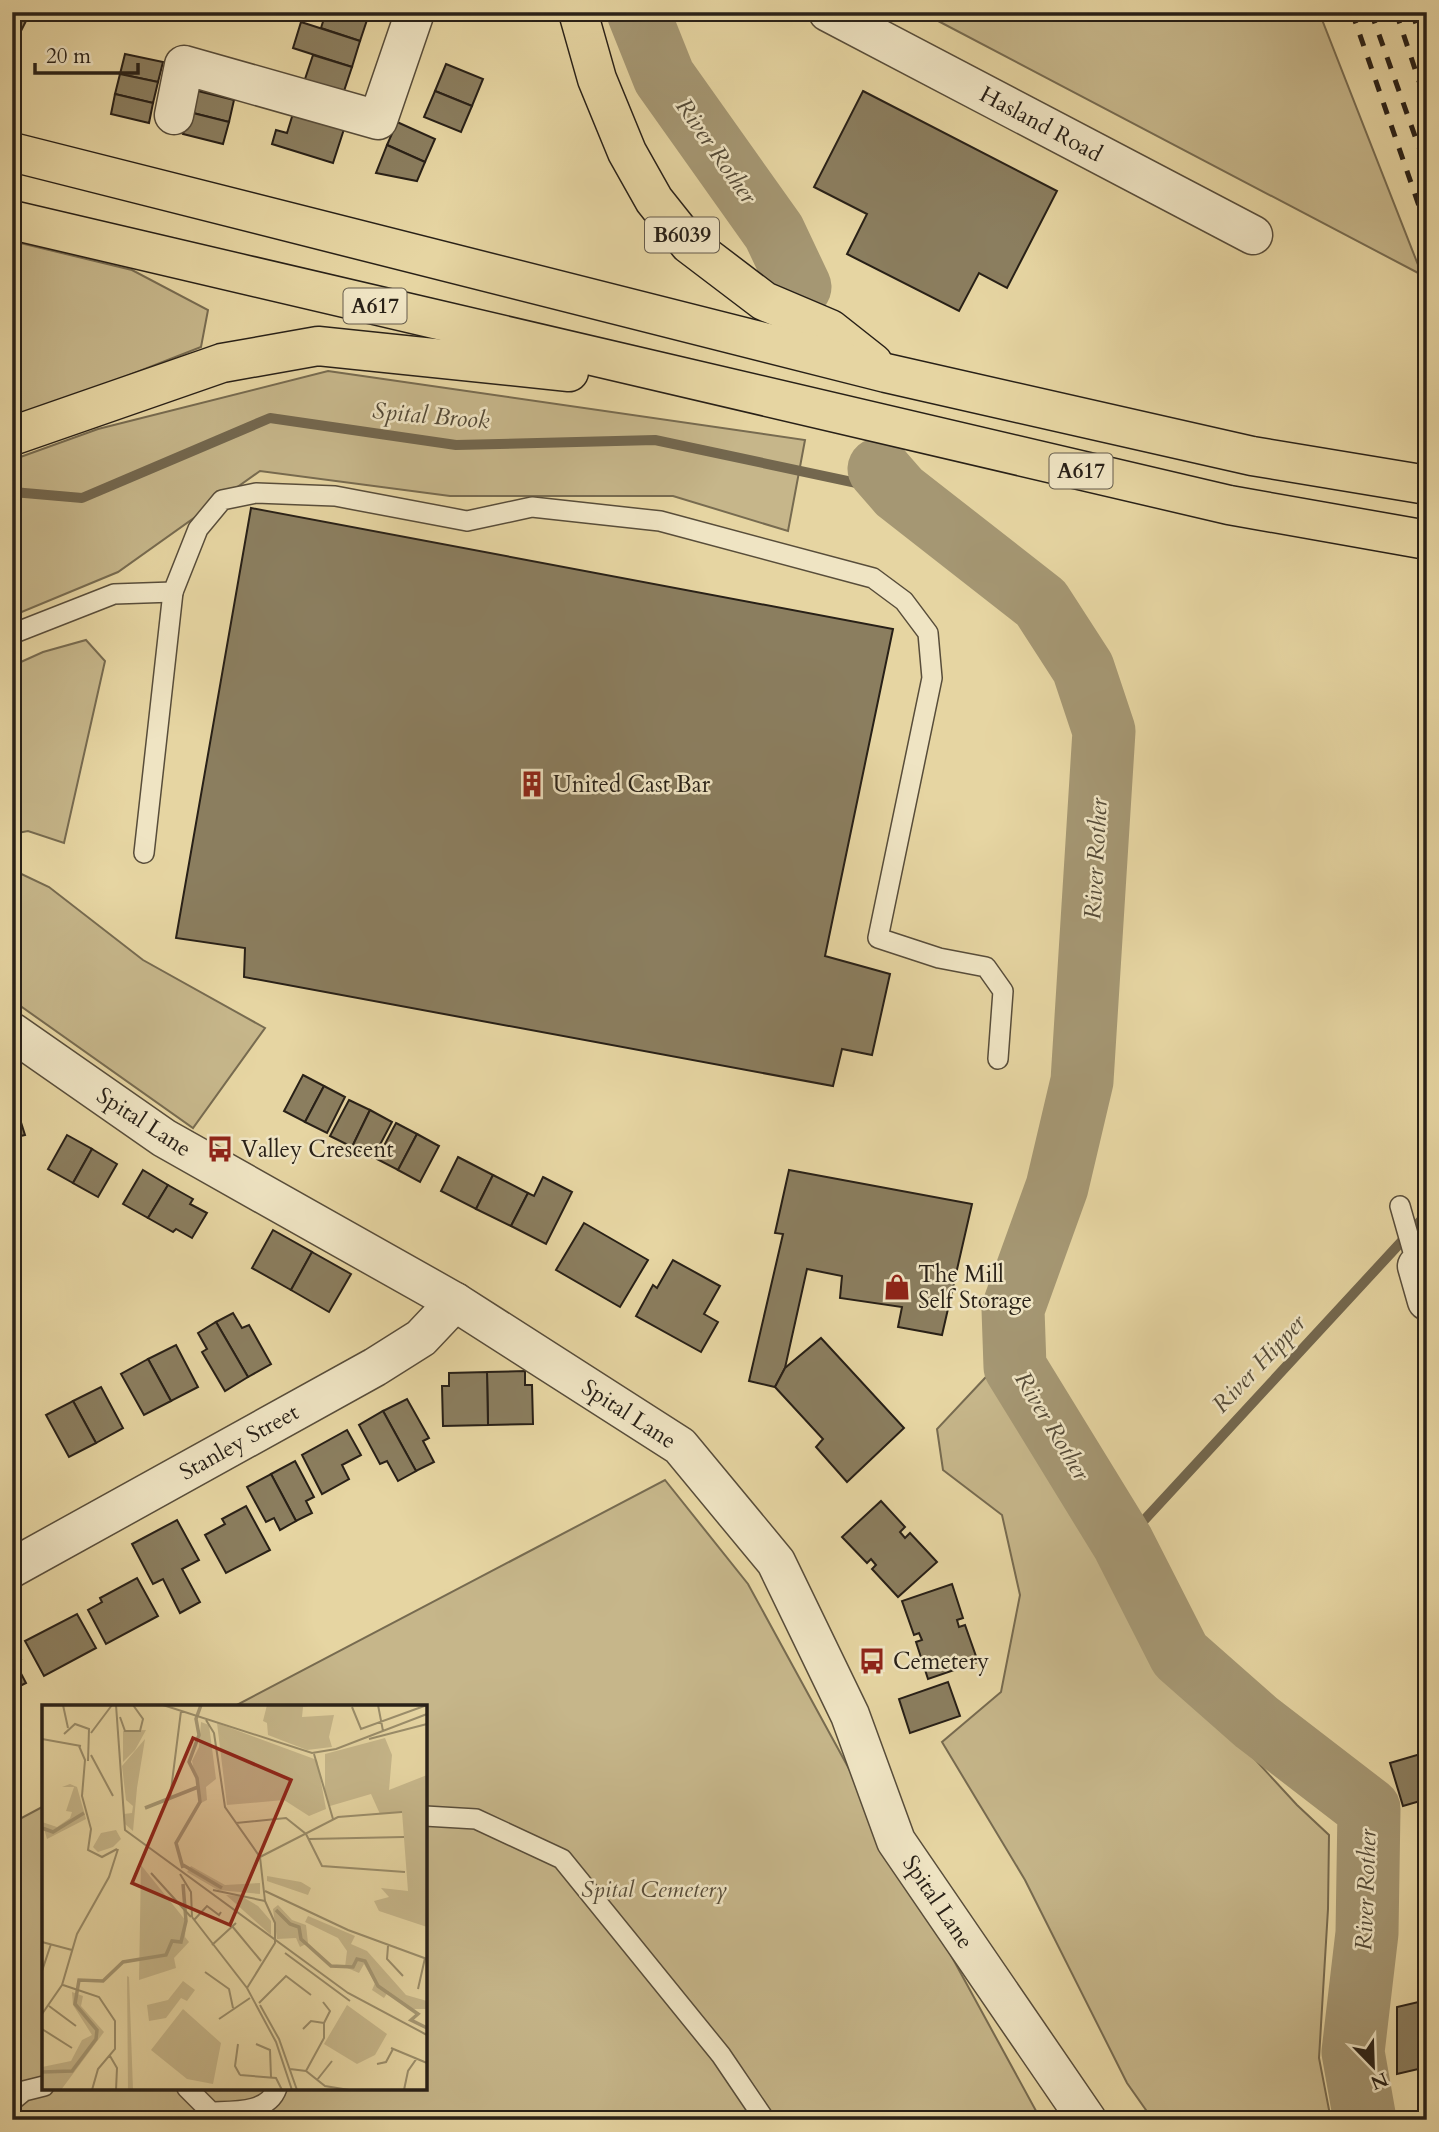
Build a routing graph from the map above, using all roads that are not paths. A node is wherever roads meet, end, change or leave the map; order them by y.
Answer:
1 (415, 12) edge
2 (578, 12) edge
3 (828, 12) edge
4 (174, 115) dead end
5 (12, 152) edge
6 (12, 220) edge
7 (1253, 235) dead end
8 (886, 373) junction
9 (738, 390) junction
10 (12, 436) edge
11 (1427, 485) edge
12 (1427, 540) edge
13 (173, 592) junction
14 (12, 634) edge
15 (144, 853) dead end
16 (12, 1032) edge
17 (998, 1059) dead end
18 (1400, 1206) dead end
19 (1422, 1284) edge
20 (455, 1302) junction
21 (12, 1568) edge
22 (427, 1816) edge
23 (42, 2086) edge
24 (189, 2090) edge
25 (275, 2090) edge
26 (12, 2101) edge
27 (765, 2120) edge
28 (1087, 2120) edge

1 - 4 street
2 - 8 highway, B6039
3 - 7 street, Hasland Road
5 - 8 highway, A617
6 - 9 highway, A617
8 - 11 highway, A617
9 - 10 highway
9 - 12 highway, A617
13 - 14 lane
13 - 15 lane
13 - 17 lane
16 - 20 street, Spital Lane
18 - 19 lane
20 - 21 street, Stanley Street
20 - 28 street, Spital Lane
22 - 27 lane
23 - 26 lane
24 - 25 lane

